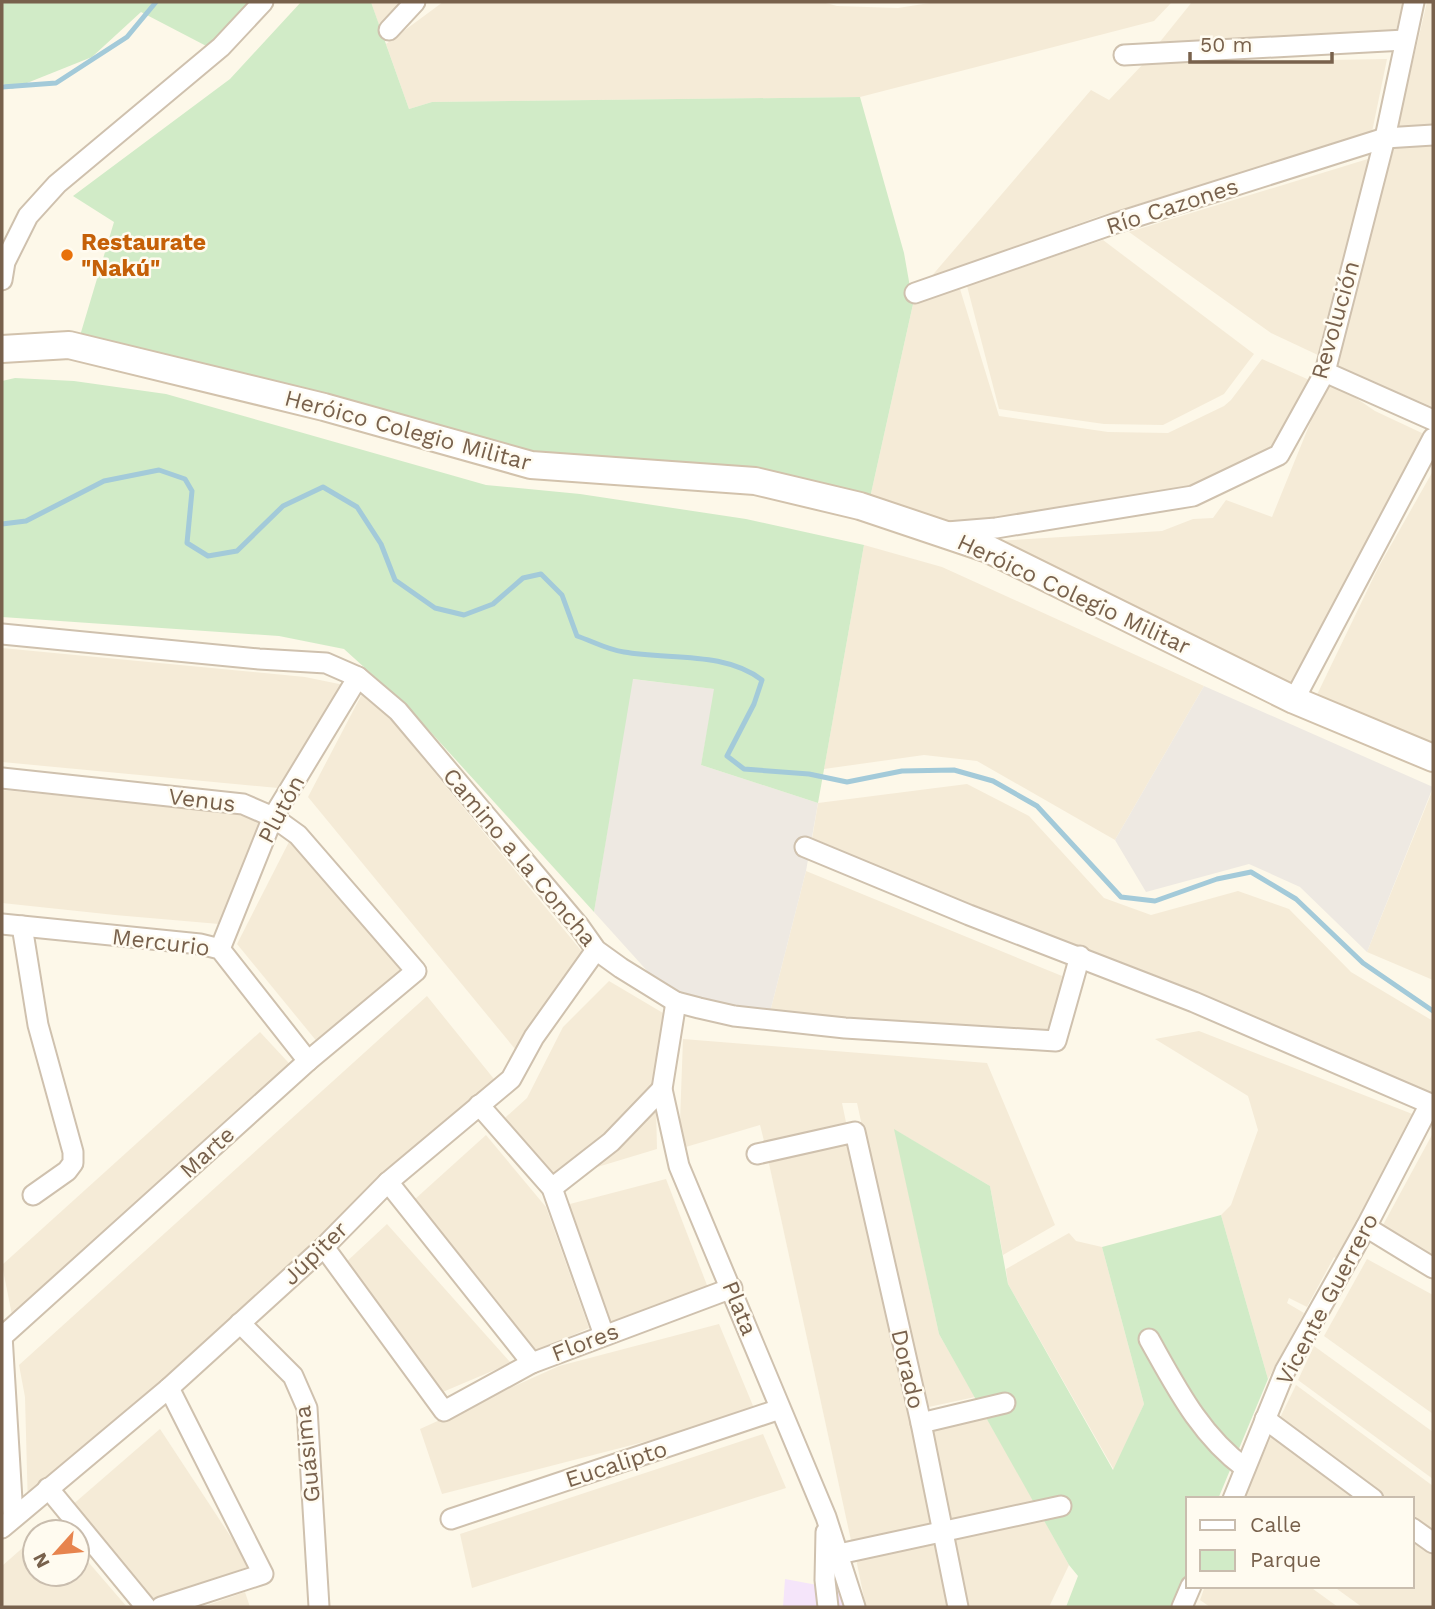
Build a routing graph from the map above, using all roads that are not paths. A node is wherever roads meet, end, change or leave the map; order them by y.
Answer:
1 (263, 2) edge
2 (415, 2) edge
3 (1414, 2) edge
4 (389, 30) dead end
5 (1405, 40) junction
6 (1124, 55) dead end
7 (1433, 135) edge
8 (1385, 138) junction
9 (2, 280) edge
10 (915, 293) dead end
11 (2, 348) edge
12 (1325, 372) junction
13 (1433, 420) edge
14 (1433, 438) edge
15 (942, 532) junction
16 (2, 634) edge
17 (358, 677) junction
18 (1294, 700) junction
19 (1433, 758) edge
20 (2, 778) edge
21 (273, 817) junction
22 (806, 847) dead end
23 (2, 924) edge
24 (22, 926) junction
25 (220, 949) junction
26 (596, 950) junction
27 (1080, 956) junction
28 (416, 971) joint
29 (676, 1002) junction
30 (308, 1061) junction
31 (663, 1088) junction
32 (479, 1105) junction
33 (1432, 1105) edge
34 (757, 1154) dead end
35 (388, 1182) junction
36 (552, 1188) junction
37 (33, 1195) dead end
38 (1366, 1227) junction
39 (324, 1247) junction
40 (1433, 1268) edge
41 (732, 1288) junction
42 (240, 1323) junction
43 (604, 1335) junction
44 (2, 1336) edge
45 (1149, 1339) dead end
46 (532, 1363) junction
47 (169, 1388) junction
48 (1005, 1403) dead end
49 (780, 1409) junction
50 (1265, 1419) junction
51 (920, 1423) junction
52 (1245, 1468) junction
53 (48, 1488) junction
54 (1234, 1497) edge
55 (1370, 1497) edge
56 (1061, 1506) dead end
57 (826, 1517) junction
58 (451, 1519) dead end
59 (7, 1523) edge
60 (1414, 1529) edge
61 (941, 1532) junction
62 (1433, 1543) edge
63 (839, 1554) junction
64 (1190, 1588) edge
65 (146, 1607) edge
66 (161, 1607) edge
67 (320, 1607) edge
68 (828, 1607) edge
69 (855, 1607) edge
70 (958, 1607) edge
71 (1182, 1607) edge

1 - 9 street
2 - 4 street
3 - 5 street, Revolución
5 - 6 street
5 - 8 street, Revolución
7 - 8 street, Río Cazones
8 - 10 street, Río Cazones
8 - 12 street, Revolución
11 - 15 street, Heróico Colegio Militar
12 - 13 street
12 - 15 street, Revolución
14 - 18 street
15 - 18 street, Heróico Colegio Militar
16 - 17 street, Camino a la Concha
17 - 21 street, Plutón
17 - 26 street, Camino a la Concha
18 - 19 street, Heróico Colegio Militar
20 - 21 street, Venus
21 - 25 street, Plutón
21 - 28 street, Venus
22 - 27 street
23 - 24 street, Mercurio
24 - 25 street, Mercurio
24 - 37 street
25 - 30 street, Mercurio
26 - 29 street, Camino a la Concha
26 - 32 street, Júpiter
27 - 29 street, Camino a la Concha
27 - 33 street
28 - 30 street, Marte
29 - 31 street, Plata
30 - 44 street, Marte
31 - 36 street
31 - 41 street, Plata
32 - 35 street, Júpiter
32 - 36 street
33 - 38 street, Vicente Guerrero
34 - 51 street, Dorado
35 - 39 street, Júpiter
35 - 46 street
36 - 43 street
38 - 40 street
38 - 50 street, Vicente Guerrero
39 - 42 street, Júpiter
39 - 46 street, Flores
41 - 43 street, Flores
41 - 49 street, Plata
42 - 47 street, Júpiter
42 - 67 street, Guásima
43 - 46 street, Flores
44 - 59 street
45 - 52 street
47 - 53 street, Júpiter
47 - 66 street
48 - 51 street
49 - 57 street, Plata
49 - 58 street, Eucalipto
50 - 52 street, Vicente Guerrero
50 - 55 street
51 - 61 street, Dorado
52 - 54 street, Vicente Guerrero
53 - 59 street, Júpiter
53 - 65 street
56 - 61 street
57 - 63 street, Plata
57 - 68 street
60 - 62 street
61 - 63 street
61 - 70 street, Dorado
63 - 69 street, Plata
64 - 71 street

